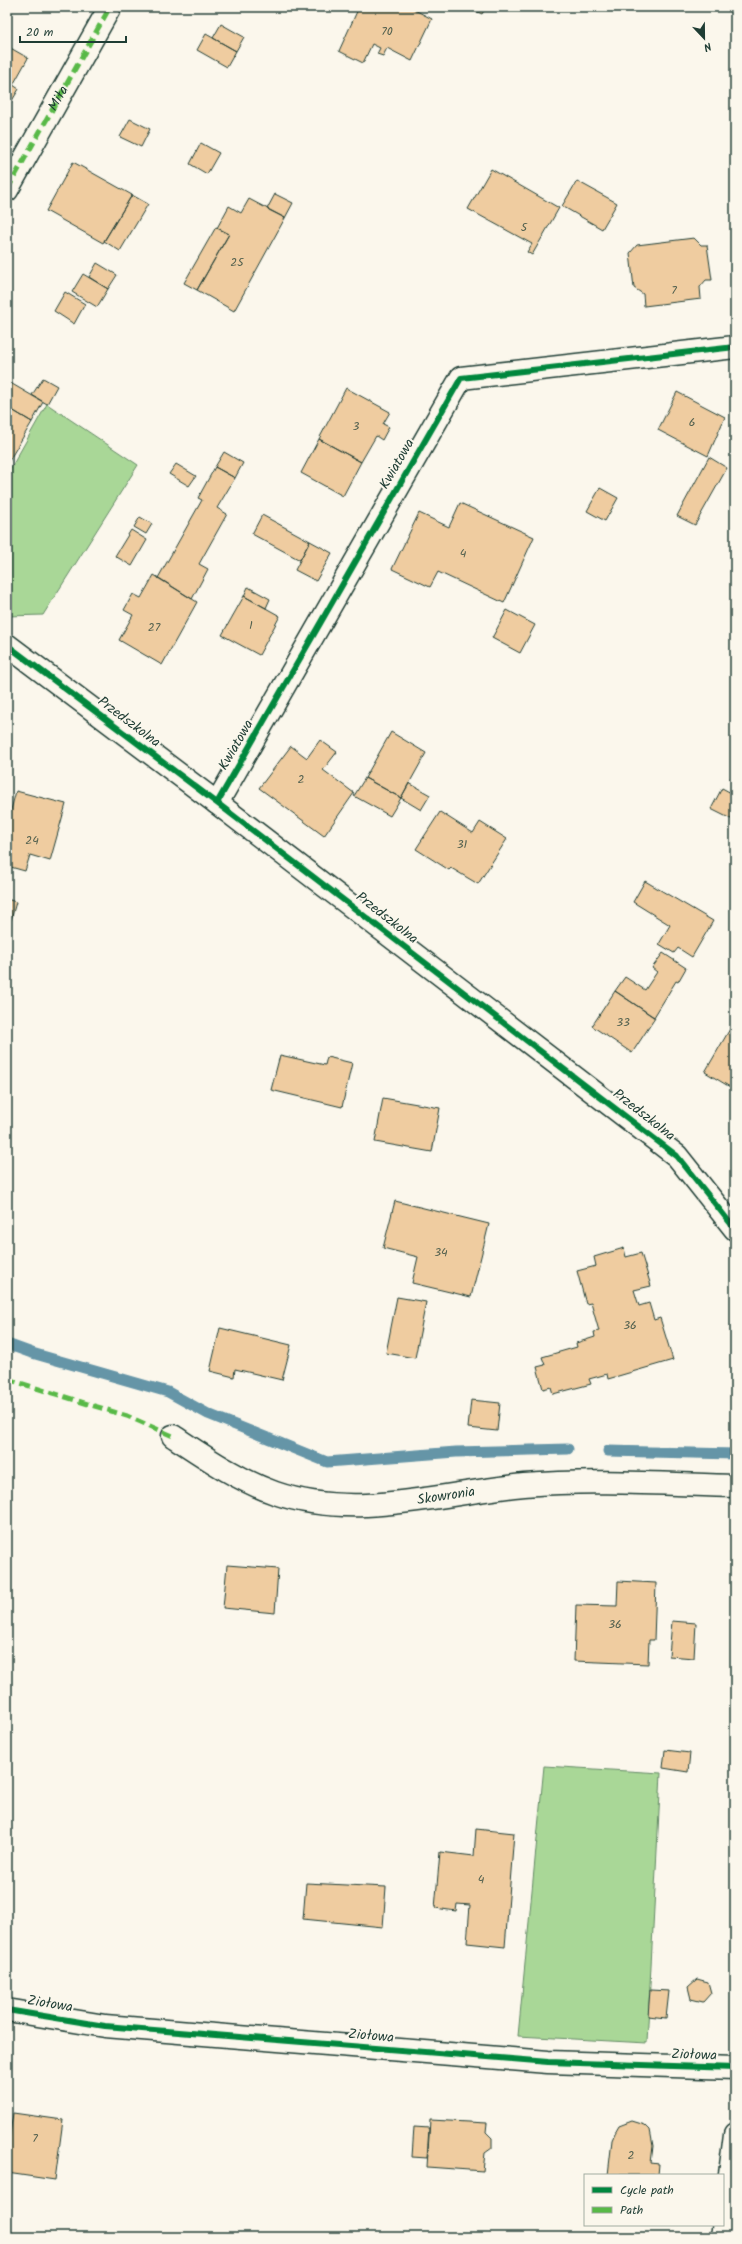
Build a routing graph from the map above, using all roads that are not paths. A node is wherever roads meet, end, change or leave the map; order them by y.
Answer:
1 (110, 7) edge
2 (7, 190) edge
3 (735, 347) edge
4 (7, 644) edge
5 (217, 803) junction
6 (735, 1229) edge
7 (173, 1436) dead end
8 (735, 1486) edge
9 (7, 2010) edge
10 (735, 2068) edge
11 (735, 2134) edge
12 (724, 2221) edge
13 (723, 2226) edge
14 (722, 2237) edge

1 - 2 street, Miła
3 - 5 street, Kwiatowa
4 - 5 street, Przedszkolna
5 - 6 street, Przedszkolna
7 - 8 street, Skowronia
9 - 10 street, Ziołowa
11 - 12 street
13 - 14 street

